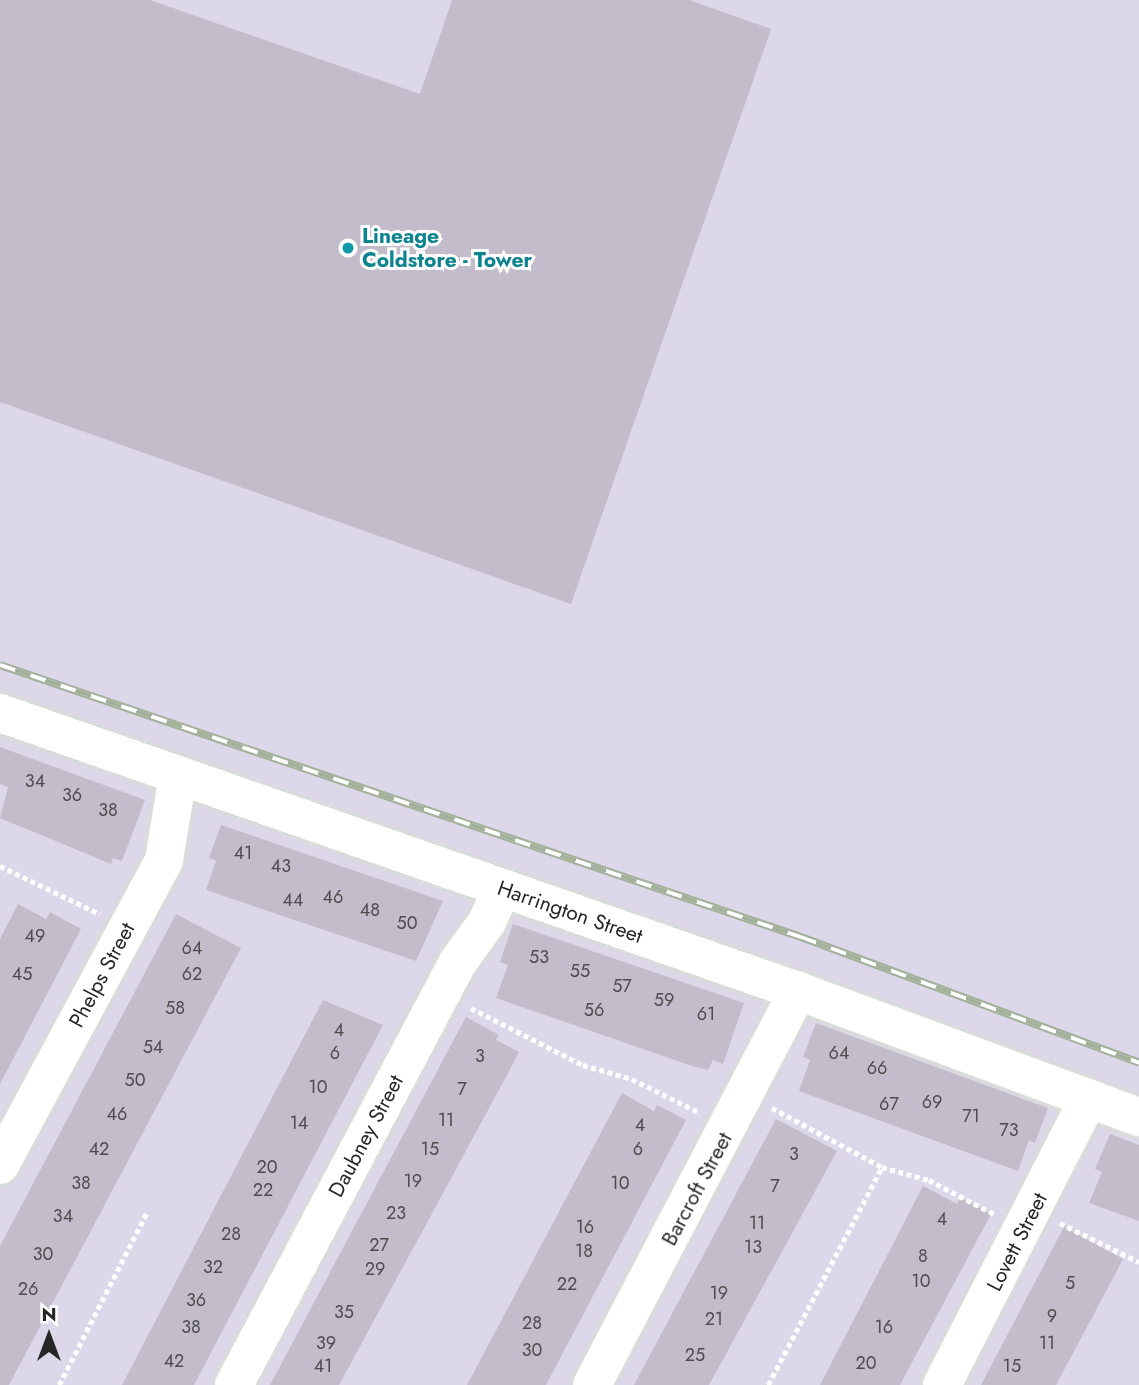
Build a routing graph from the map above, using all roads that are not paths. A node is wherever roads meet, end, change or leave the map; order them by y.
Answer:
1 (0, 713) edge
2 (178, 775) junction
3 (502, 889) junction
4 (798, 991) junction
5 (1089, 1098) junction
6 (1139, 1117) edge
7 (3, 1152) edge
8 (234, 1385) edge
9 (592, 1385) edge
10 (942, 1385) edge

1 - 2 street, Harrington Street
2 - 3 street, Harrington Street
2 - 7 street, Phelps Street
3 - 4 street, Harrington Street
3 - 8 street, Daubney Street
4 - 5 street, Harrington Street
4 - 9 street, Barcroft Street
5 - 6 street, Harrington Street
5 - 10 street, Lovett Street

